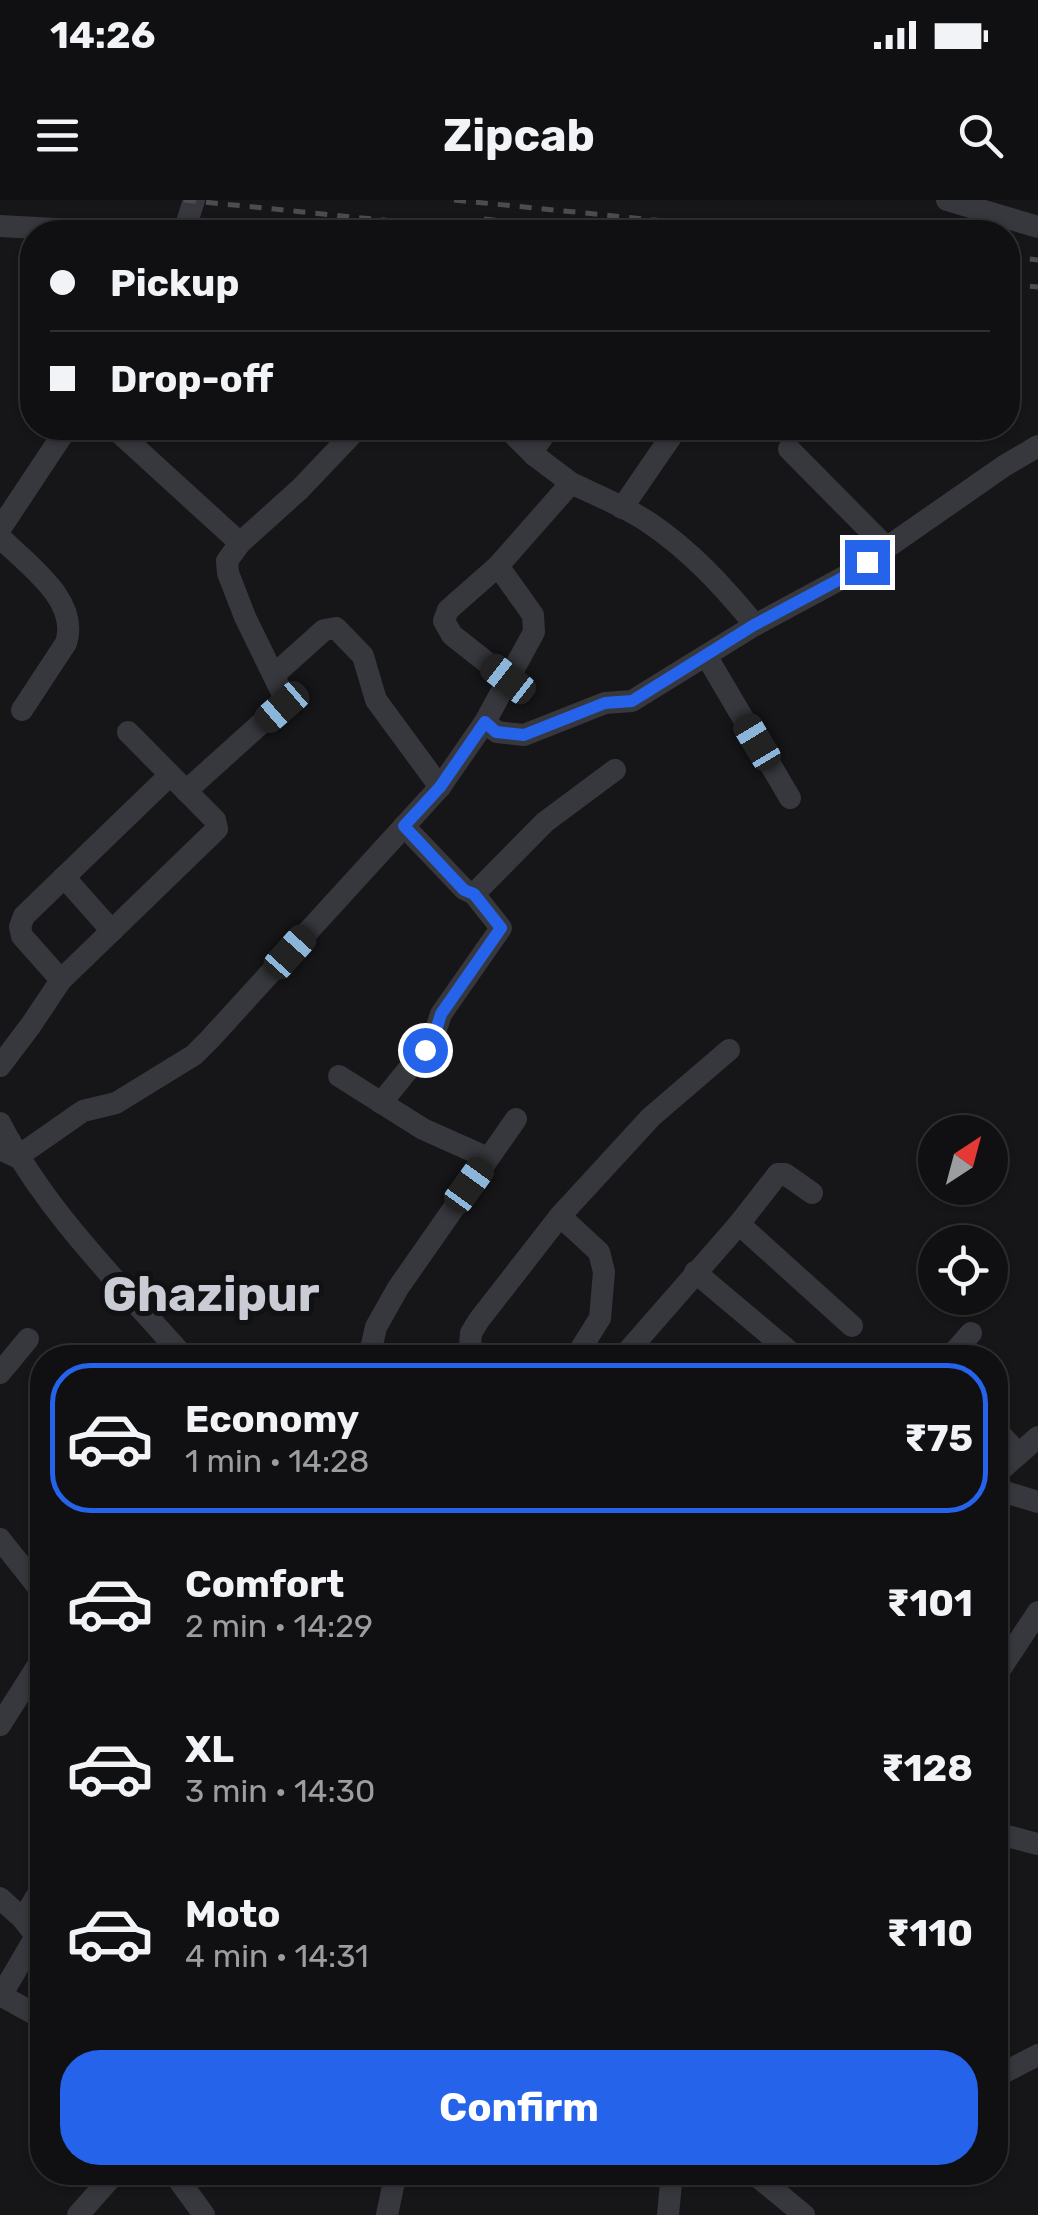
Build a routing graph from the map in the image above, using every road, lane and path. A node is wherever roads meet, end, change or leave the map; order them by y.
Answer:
1 (948, 200) edge
2 (1017, 220) edge
3 (59, 440) edge
4 (127, 440) edge
5 (347, 440) edge
6 (519, 440) edge
7 (540, 440) edge
8 (669, 440) edge
9 (1038, 446) edge
10 (789, 449) dead end
11 (534, 455) junction
12 (570, 483) junction
13 (622, 508) junction
14 (0, 530) edge
15 (0, 537) edge
16 (240, 543) junction
17 (887, 548) junction
18 (498, 566) junction
19 (754, 625) junction
20 (706, 657) junction
21 (275, 674) junction
22 (508, 679) junction
23 (22, 710) dead end
24 (485, 722) junction
25 (128, 732) dead end
26 (614, 770) dead end
27 (178, 783) junction
28 (440, 787) junction
29 (790, 798) dead end
30 (404, 826) junction
31 (64, 877) junction
32 (474, 894) junction
33 (112, 931) junction
34 (60, 980) junction
35 (728, 1050) dead end
36 (0, 1066) edge
37 (338, 1076) dead end
38 (382, 1103) junction
39 (516, 1118) dead end
40 (0, 1124) edge
41 (9, 1153) edge
42 (488, 1158) junction
43 (812, 1193) dead end
44 (560, 1216) junction
45 (739, 1224) junction
46 (695, 1272) junction
47 (852, 1326) dead end
48 (971, 1333) dead end
49 (28, 1339) dead end
50 (174, 1345) edge
51 (372, 1345) edge
52 (470, 1345) edge
53 (583, 1345) edge
54 (633, 1345) edge
55 (782, 1345) edge
56 (960, 1345) edge
57 (0, 1373) edge
58 (1038, 1437) edge
59 (1008, 1443) edge
60 (1019, 1454) junction
61 (1008, 1464) edge
62 (1008, 1493) edge
63 (1038, 1502) edge
64 (0, 1538) edge
65 (30, 1577) edge
66 (1038, 1612) edge
67 (1008, 1657) edge
68 (30, 1682) edge
69 (2, 1717) edge
70 (1008, 1836) edge
71 (1038, 1844) edge
72 (0, 1898) edge
73 (30, 1925) edge
74 (30, 1937) edge
75 (1, 1994) edge
76 (30, 2011) edge
77 (1038, 2056) edge
78 (1008, 2071) edge
79 (105, 2185) edge
80 (182, 2185) edge
81 (393, 2185) edge
82 (671, 2185) edge
83 (768, 2185) edge
84 (78, 2215) edge
85 (204, 2215) edge
86 (387, 2215) edge
87 (668, 2215) edge
88 (804, 2215) edge

1 - 2 street
3 - 14 street
4 - 16 street
5 - 16 street
6 - 11 street
7 - 11 street
8 - 13 street
9 - 17 street
10 - 17 street
11 - 12 street
12 - 13 street
12 - 18 street
13 - 19 street
15 - 23 street
16 - 21 street
17 - 19 street
18 - 22 street
18 - 22 street
19 - 20 street
20 - 24 street
20 - 29 street
21 - 27 street
21 - 28 street
22 - 24 street
24 - 28 street
25 - 27 street
26 - 32 street
27 - 31 street
27 - 33 street
28 - 30 street
30 - 32 street
30 - 41 street
31 - 33 street
31 - 34 street
32 - 38 street
33 - 34 street
34 - 36 street
35 - 44 street
37 - 38 street
38 - 42 street
39 - 42 street
40 - 41 street
41 - 50 street
42 - 51 street
43 - 45 street
44 - 52 street
44 - 53 street
45 - 46 street
45 - 47 street
46 - 54 street
46 - 55 street
48 - 56 street
49 - 57 street
58 - 60 street
59 - 60 street
60 - 61 street
62 - 63 street
64 - 65 street
66 - 67 street
68 - 69 street
70 - 71 street
72 - 73 street
74 - 75 street
75 - 76 street
77 - 78 street
79 - 84 street
80 - 85 street
81 - 86 street
82 - 87 street
83 - 88 street

